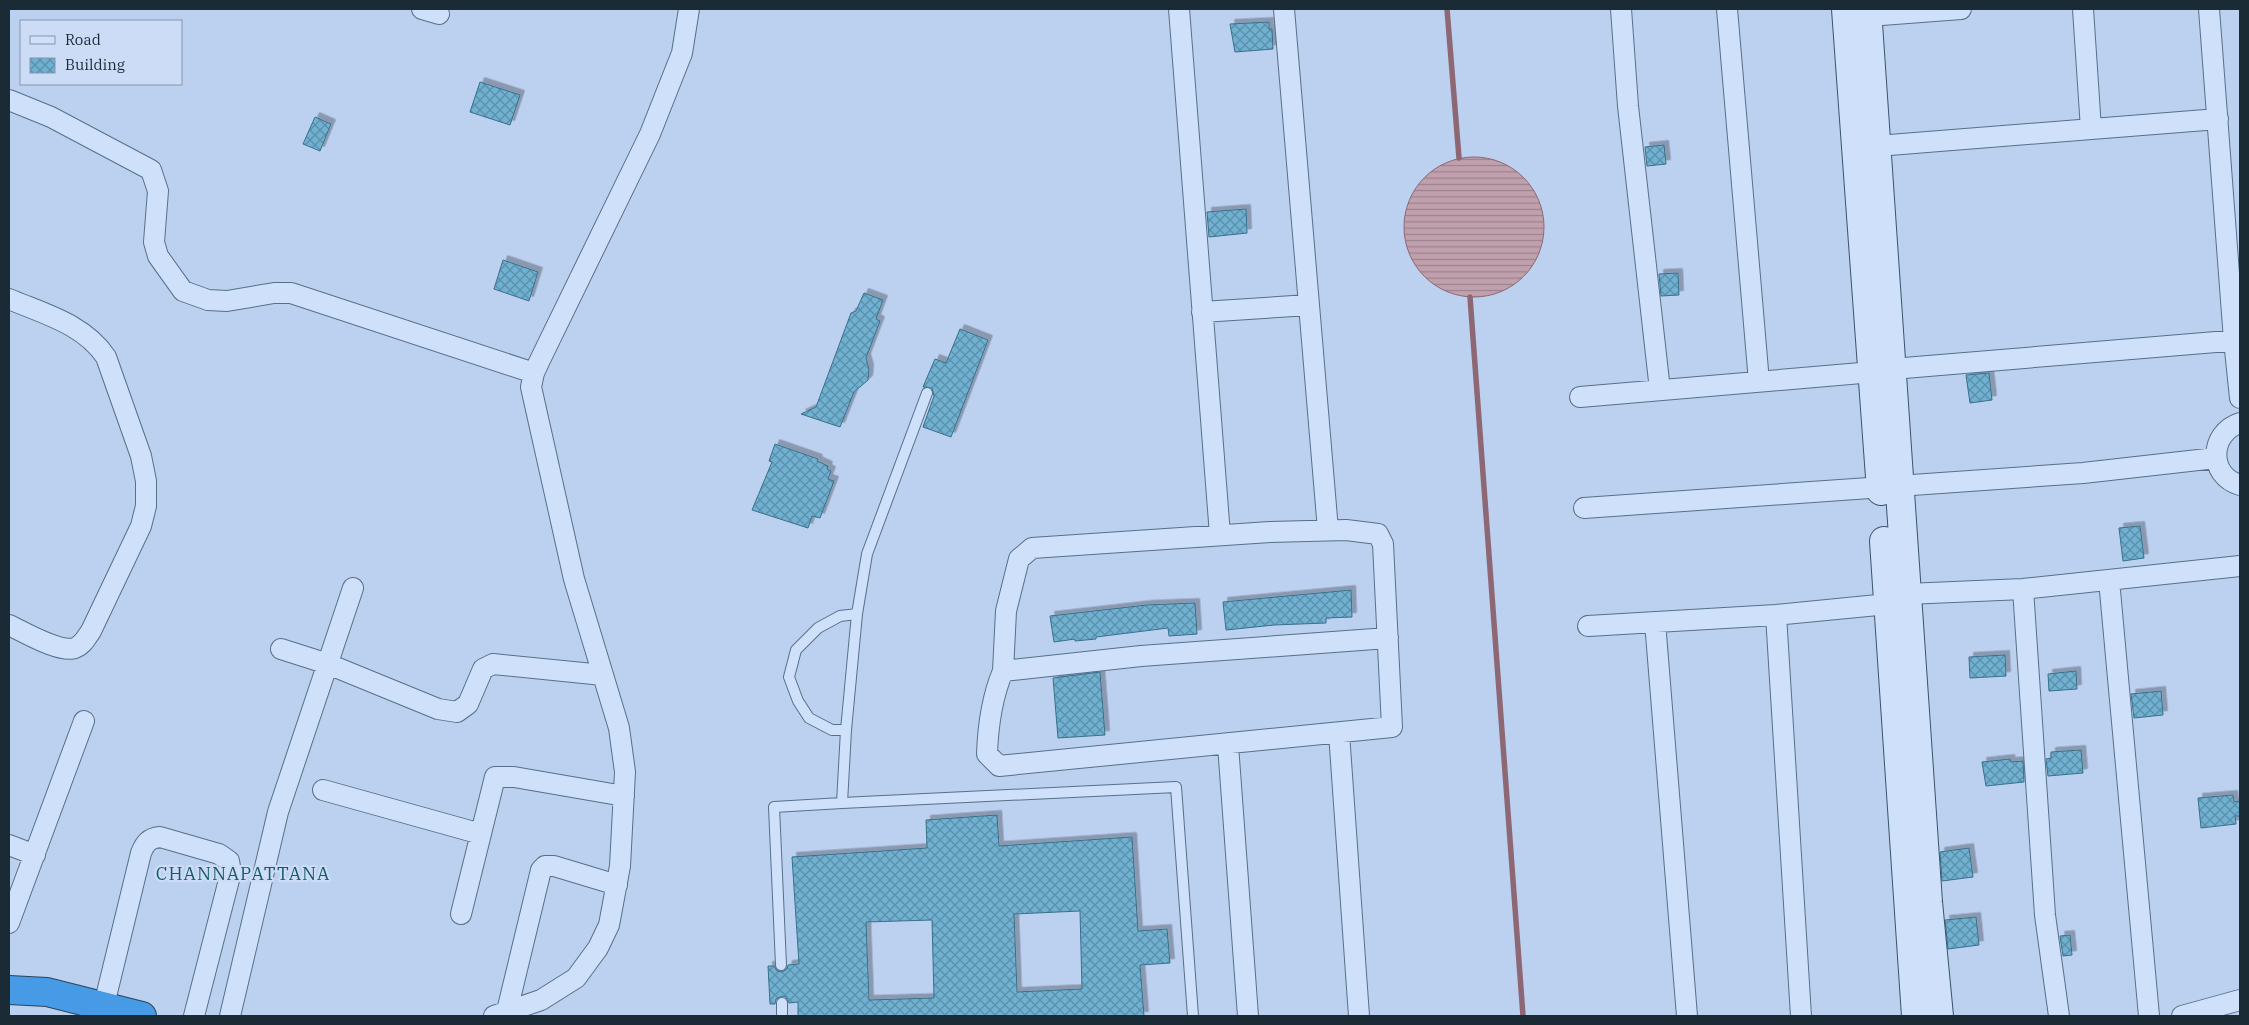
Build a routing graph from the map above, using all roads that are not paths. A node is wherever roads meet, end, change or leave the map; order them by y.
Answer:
1 (689, 9) edge
2 (1179, 9) edge
3 (1284, 9) edge
4 (1621, 9) edge
5 (1727, 9) edge
6 (1960, 9) edge
7 (2083, 9) edge
8 (2209, 9) edge
9 (1857, 13) edge
10 (9, 100) edge
11 (2218, 119) junction
12 (2091, 129) junction
13 (1876, 146) junction
14 (9, 299) edge
15 (1309, 305) junction
16 (1202, 312) junction
17 (2237, 340) edge
18 (1882, 370) junction
19 (534, 373) junction
20 (1759, 382) junction
21 (1660, 390) junction
22 (927, 393) dead end
23 (1580, 397) dead end
24 (2240, 398) edge
25 (2240, 423) edge
26 (2216, 458) junction
27 (2240, 485) edge
28 (1890, 487) junction
29 (1584, 508) dead end
30 (1328, 530) junction
31 (1220, 535) junction
32 (2240, 566) edge
33 (2109, 580) junction
34 (353, 588) dead end
35 (2023, 589) junction
36 (1897, 599) junction
37 (857, 614) junction
38 (1776, 615) junction
39 (1655, 622) junction
40 (9, 625) edge
41 (1588, 626) dead end
42 (1388, 638) junction
43 (281, 649) dead end
44 (328, 664) junction
45 (1003, 671) junction
46 (603, 675) junction
47 (84, 721) dead end
48 (846, 730) junction
49 (1339, 733) junction
50 (1228, 745) junction
51 (323, 790) dead end
52 (624, 796) junction
53 (842, 803) junction
54 (481, 834) junction
55 (9, 845) edge
56 (35, 855) junction
57 (617, 884) junction
58 (461, 914) dead end
59 (9, 923) edge
60 (780, 965) dead end
61 (9, 990) edge
62 (2240, 1000) edge
63 (782, 1003) dead end
64 (104, 1005) junction
65 (501, 1014) edge
66 (142, 1016) edge
67 (194, 1016) edge
68 (230, 1016) edge
69 (782, 1016) edge
70 (1193, 1016) edge
71 (1248, 1016) edge
72 (1359, 1016) edge
73 (1687, 1016) edge
74 (1801, 1016) edge
75 (1916, 1016) edge
76 (1939, 1016) edge
77 (2058, 1016) edge
78 (2149, 1016) edge
79 (2182, 1016) edge

1 - 19 street
2 - 16 street
3 - 15 street
4 - 21 street
5 - 20 street
6 - 9 street
7 - 12 street
8 - 11 street
9 - 13 street
9 - 18 street
10 - 19 street
11 - 12 street
11 - 17 street
12 - 13 street
13 - 18 street
14 - 40 street
15 - 16 street
15 - 30 street
16 - 31 street
17 - 18 street
17 - 24 street
18 - 20 street
18 - 28 street
19 - 46 street
20 - 21 street
21 - 23 street
22 - 37 lane
25 - 26 street
26 - 27 street
26 - 28 street
28 - 29 street
28 - 36 street
30 - 31 street
30 - 42 street
31 - 45 street
32 - 33 street
33 - 35 street
33 - 78 street
34 - 44 street
35 - 36 street
35 - 77 street
36 - 38 street
36 - 75 street
36 - 76 street
37 - 48 lane
37 - 48 lane
38 - 39 street
38 - 74 street
39 - 41 street
39 - 73 street
42 - 45 street
42 - 49 street
43 - 44 street
44 - 46 street
44 - 68 street
45 - 50 street
46 - 52 street
47 - 56 street
48 - 53 lane
49 - 50 street
49 - 72 street
50 - 71 street
51 - 54 street
52 - 54 street
52 - 57 street
53 - 60 lane
53 - 70 lane
54 - 58 street
55 - 56 street
56 - 59 street
57 - 65 street
57 - 65 street
61 - 64 highway
62 - 79 street
63 - 69 lane
64 - 66 highway
64 - 67 street

